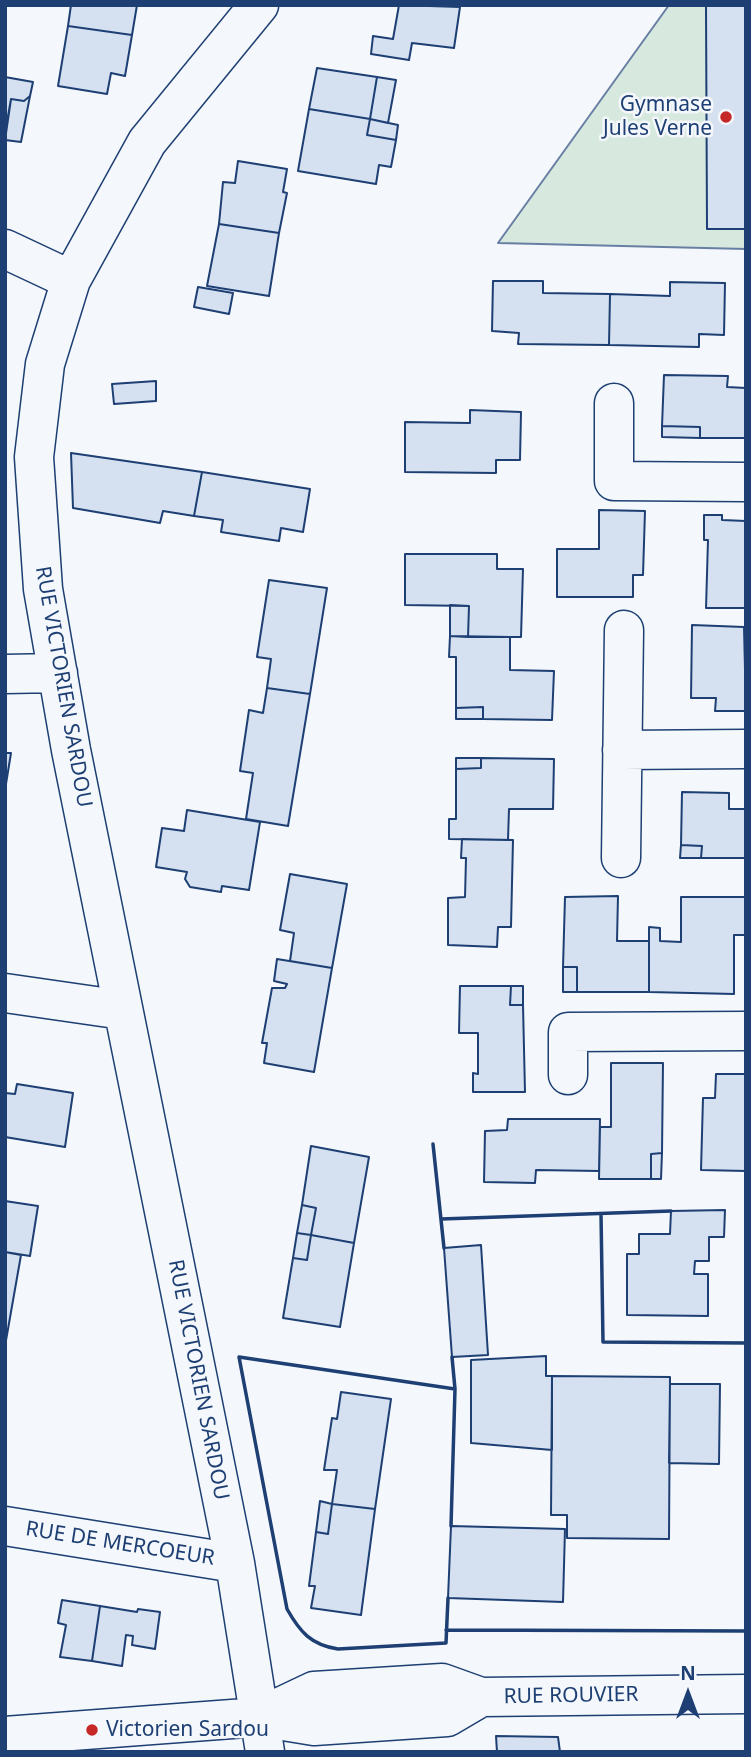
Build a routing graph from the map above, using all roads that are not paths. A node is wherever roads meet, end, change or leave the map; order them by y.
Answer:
1 (259, 5) edge
2 (5, 249) edge
3 (71, 280) junction
4 (614, 403) dead end
5 (746, 482) edge
6 (624, 630) dead end
7 (58, 673) junction
8 (5, 674) edge
9 (622, 750) junction
10 (746, 750) edge
11 (621, 858) dead end
12 (5, 993) edge
13 (123, 1010) junction
14 (746, 1031) edge
15 (568, 1075) dead end
16 (5, 1526) edge
17 (235, 1563) junction
18 (746, 1694) edge
19 (262, 1735) edge
20 (5, 1736) edge

1 - 3 street, RUE VICTORIEN SARDOU
2 - 3 street
3 - 7 street, RUE VICTORIEN SARDOU
4 - 5 street
6 - 9 street
7 - 8 street
7 - 13 street, RUE VICTORIEN SARDOU
9 - 10 street
9 - 11 street
12 - 13 street
13 - 17 street, RUE VICTORIEN SARDOU
14 - 15 street
16 - 17 street, RUE DE MERCOEUR
17 - 19 street, RUE VICTORIEN SARDOU
18 - 19 street, RUE ROUVIER
19 - 20 street, RUE ROUVIER

